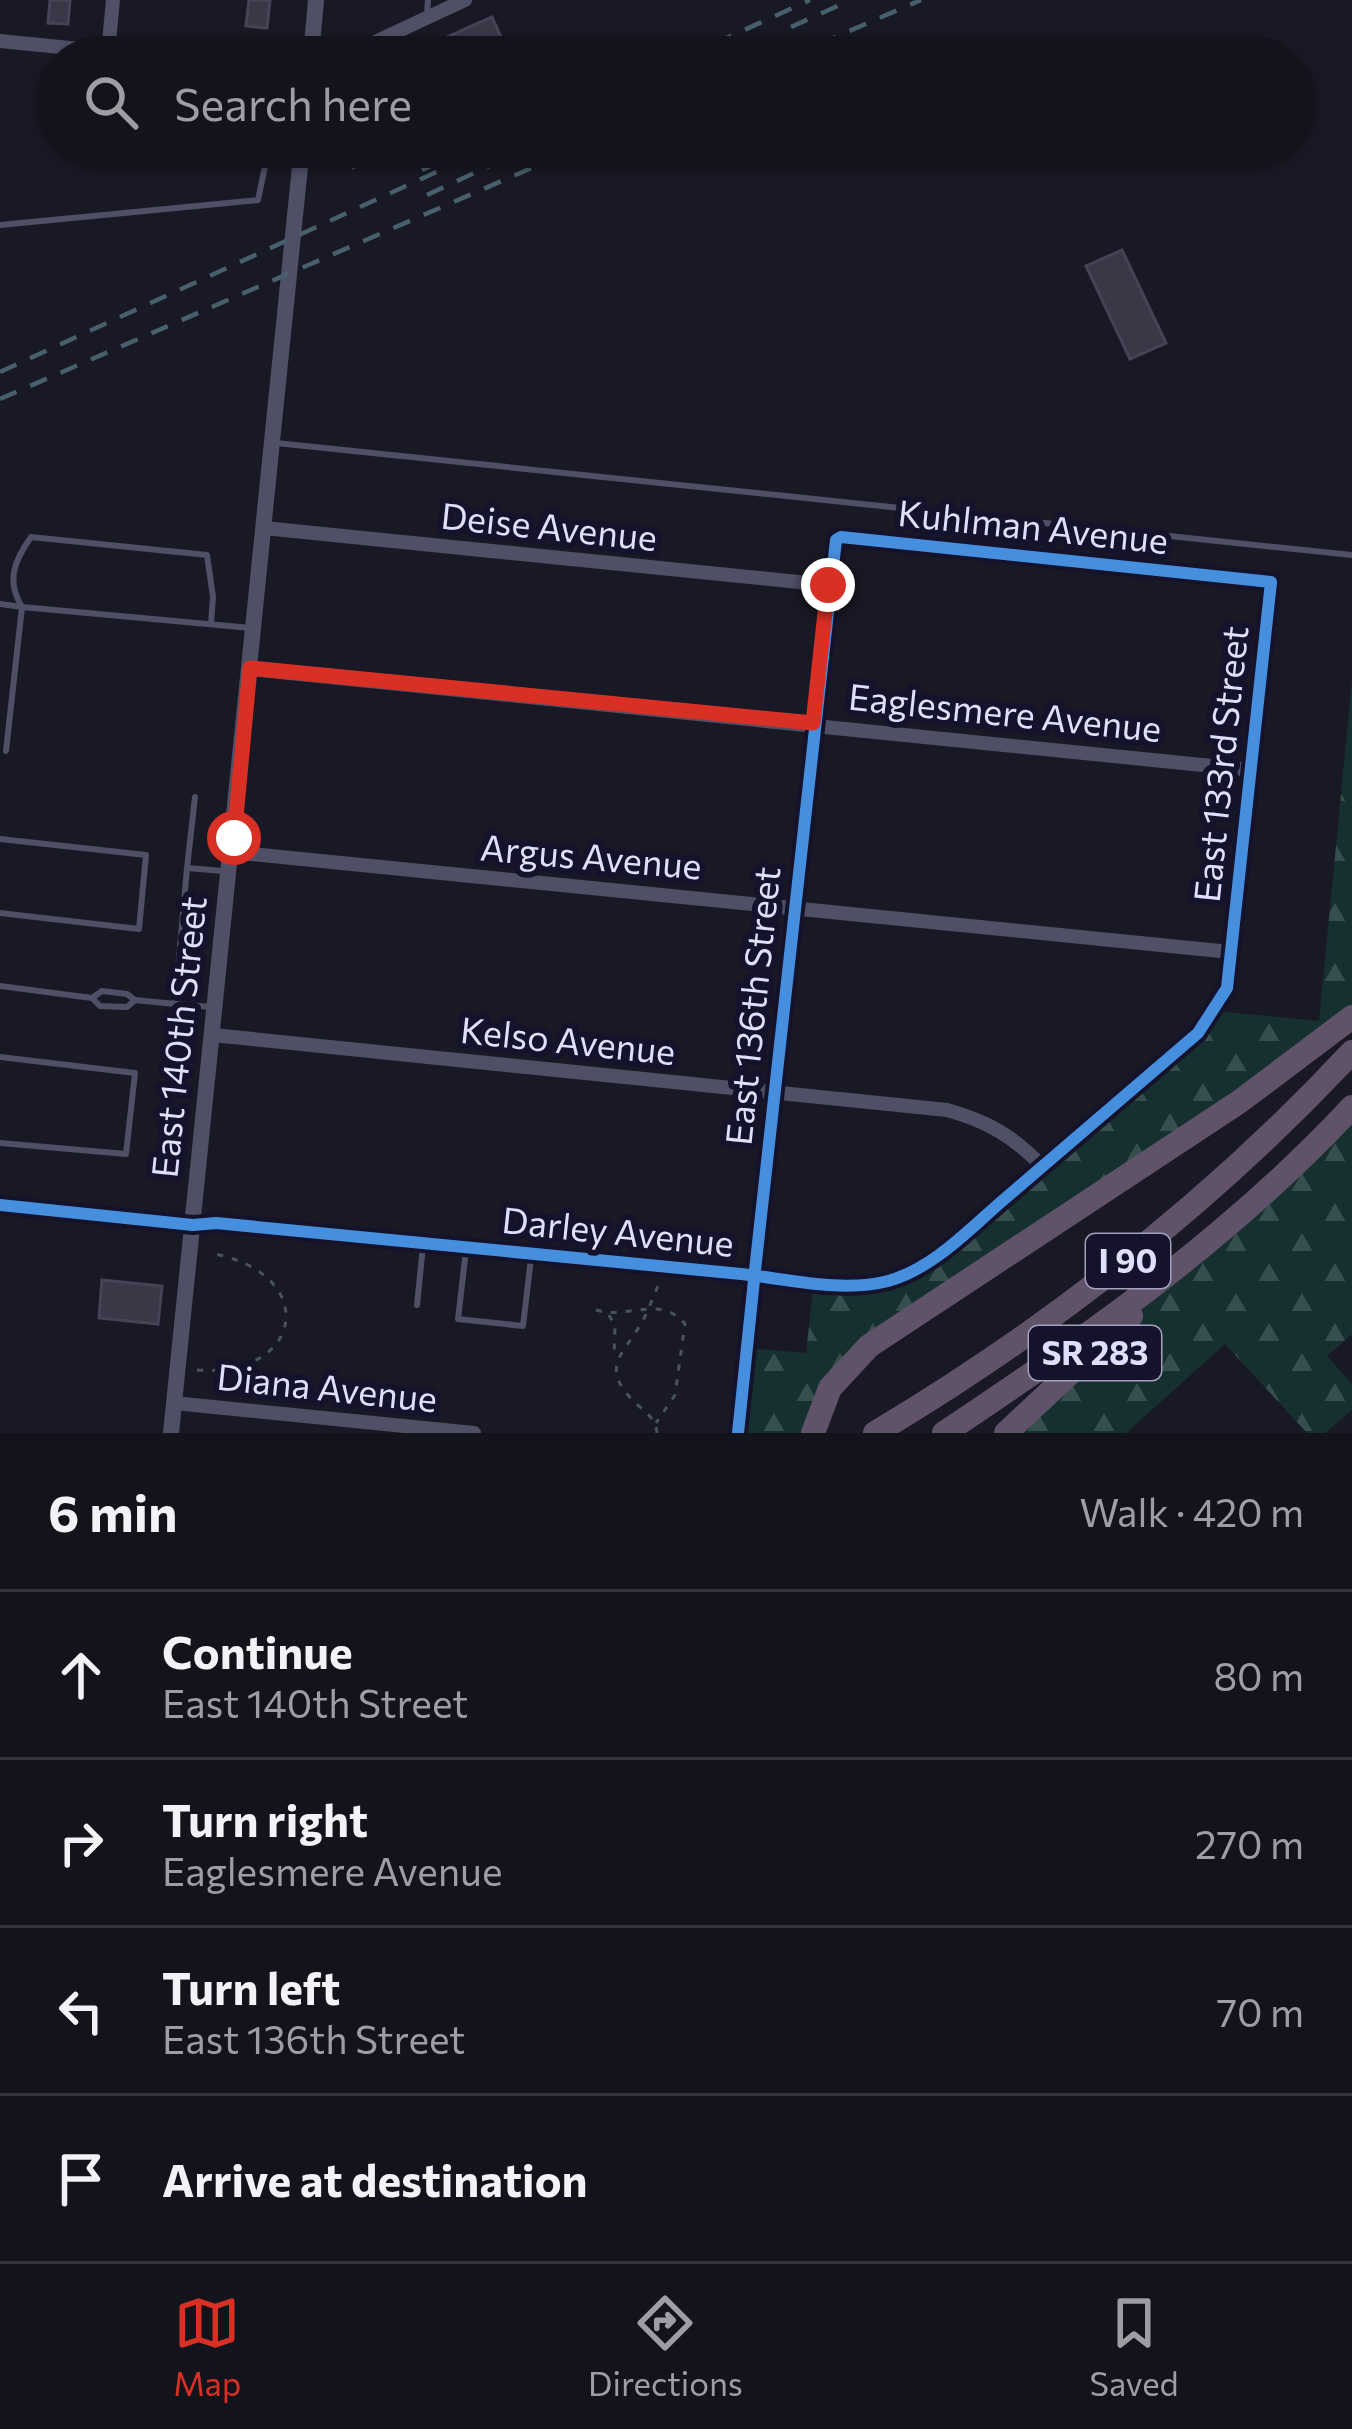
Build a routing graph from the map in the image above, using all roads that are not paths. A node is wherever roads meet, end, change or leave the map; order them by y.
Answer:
1 (113, 0) edge
2 (316, 0) edge
3 (428, 0) edge
4 (465, 0) edge
5 (426, 18) junction
6 (110, 36) edge
7 (313, 36) edge
8 (388, 36) edge
9 (0, 41) edge
10 (36, 45) edge
11 (265, 168) edge
12 (300, 168) edge
13 (0, 225) edge
14 (272, 442) junction
15 (264, 528) junction
16 (1352, 555) edge
17 (1271, 583) joint
18 (828, 585) junction
19 (0, 604) edge
20 (22, 607) junction
21 (211, 624) junction
22 (254, 628) junction
23 (250, 668) junction
24 (813, 723) junction
25 (6, 751) dead end
26 (1252, 770) junction
27 (195, 796) dead end
28 (0, 839) edge
29 (231, 862) junction
30 (188, 868) junction
31 (794, 907) junction
32 (0, 913) edge
33 (1230, 952) junction
34 (0, 986) edge
35 (92, 998) junction
36 (135, 1000) junction
37 (176, 1004) junction
38 (215, 1007) junction
39 (1352, 1017) edge
40 (213, 1035) junction
41 (1352, 1052) edge
42 (0, 1057) edge
43 (774, 1092) junction
44 (1352, 1106) edge
45 (0, 1143) edge
46 (1042, 1166) junction
47 (0, 1204) edge
48 (193, 1225) junction
49 (423, 1242) junction
50 (466, 1247) junction
51 (532, 1253) junction
52 (1179, 1267) junction
53 (754, 1275) junction
54 (417, 1305) dead end
55 (174, 1403) junction
56 (814, 1426) edge
57 (171, 1433) edge
58 (474, 1433) edge
59 (738, 1433) edge
60 (874, 1433) edge
61 (944, 1433) edge
62 (1006, 1433) edge

1 - 6 street
2 - 7 street
3 - 5 lane
4 - 5 street
5 - 8 street
9 - 10 street
11 - 13 lane
12 - 14 street, East 140th Street
14 - 15 street, East 140th Street
14 - 16 lane
15 - 18 street, Deise Avenue
15 - 22 street, East 140th Street
17 - 18 street, Kuhlman Avenue
17 - 26 street, East 133rd Street
18 - 24 street, East 136th Street
19 - 20 lane
20 - 21 lane
20 - 21 lane
20 - 25 lane
21 - 22 lane
22 - 23 street, East 140th Street
23 - 24 street, Eaglesmere Avenue
23 - 29 street, East 140th Street
24 - 26 street, Eaglesmere Avenue
24 - 31 street, East 136th Street
26 - 33 street, East 133rd Street
27 - 30 lane
28 - 32 lane
29 - 30 lane
29 - 31 street, Argus Avenue
29 - 38 street, East 140th Street
30 - 37 lane
31 - 33 street, Argus Avenue
31 - 43 street, East 136th Street
33 - 46 street, Darley Avenue
34 - 35 lane
35 - 36 lane
35 - 36 lane
36 - 37 lane
37 - 38 lane
38 - 40 street, East 140th Street
39 - 56 highway
40 - 43 street, Kelso Avenue
40 - 48 street, East 140th Street
41 - 60 highway, I 90
42 - 45 lane
43 - 46 street, Kelso Avenue
43 - 53 street, East 136th Street
44 - 52 highway, I 90
46 - 53 street, Darley Avenue
47 - 48 street, Darley Avenue
48 - 49 street, Darley Avenue
48 - 55 street, East 140th Street
49 - 50 street, Darley Avenue
49 - 54 lane
50 - 51 street, Darley Avenue
50 - 51 lane
51 - 53 street, Darley Avenue
52 - 61 highway, I 90
52 - 62 highway, SR 283
53 - 59 street, East 136th Street
55 - 57 street, East 140th Street
55 - 58 street, Diana Avenue

